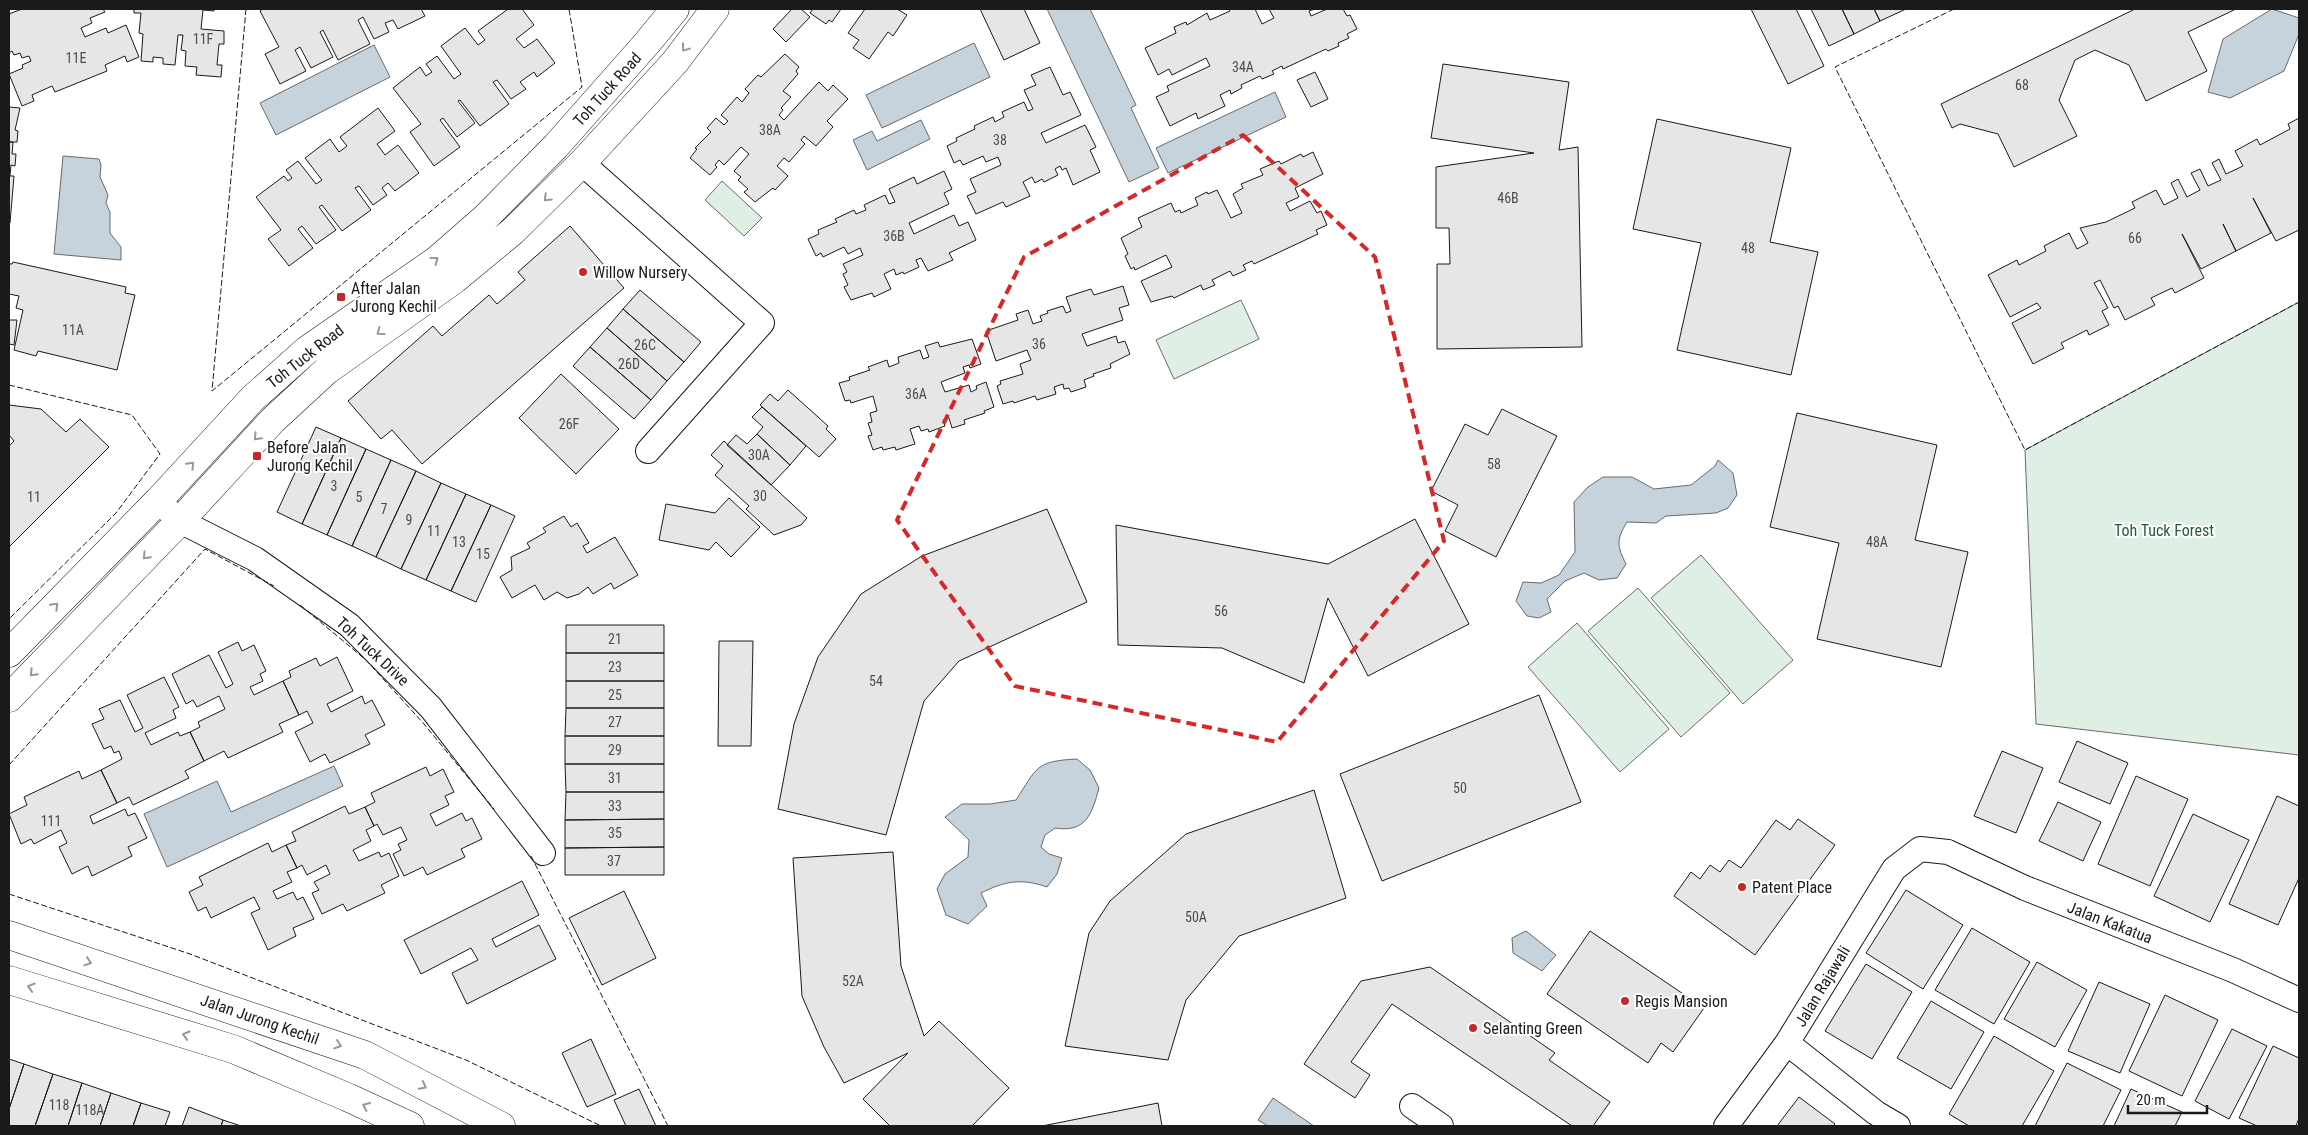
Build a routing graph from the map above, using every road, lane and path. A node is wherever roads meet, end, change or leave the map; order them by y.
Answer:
1 (675, 9) edge
2 (715, 9) edge
3 (582, 164) junction
4 (648, 451) dead end
5 (158, 501) junction
6 (180, 521) junction
7 (9, 653) edge
8 (9, 698) edge
9 (1920, 849) joint
10 (543, 853) dead end
11 (9, 936) edge
12 (9, 980) edge
13 (2299, 1000) edge
14 (1787, 1043) junction
15 (1412, 1106) dead end
16 (410, 1126) edge
17 (501, 1126) edge
18 (1441, 1126) edge
19 (1726, 1126) edge
20 (1898, 1126) edge

5 -> 1 street, Toh Tuck Road
2 -> 3 street, Toh Tuck Road
3 - 4 street
3 -> 6 street, Toh Tuck Road
5 - 6 street, Toh Tuck Drive
7 -> 5 street, Toh Tuck Road
6 -> 8 street, Toh Tuck Road
6 - 10 street, Toh Tuck Drive
9 - 13 street, Jalan Kakatua
9 - 14 street, Jalan Rajawali
11 -> 17 street, Jalan Jurong Kechil
16 -> 12 street
14 - 19 street, Jalan Rajawali
14 - 20 street
15 - 18 street

